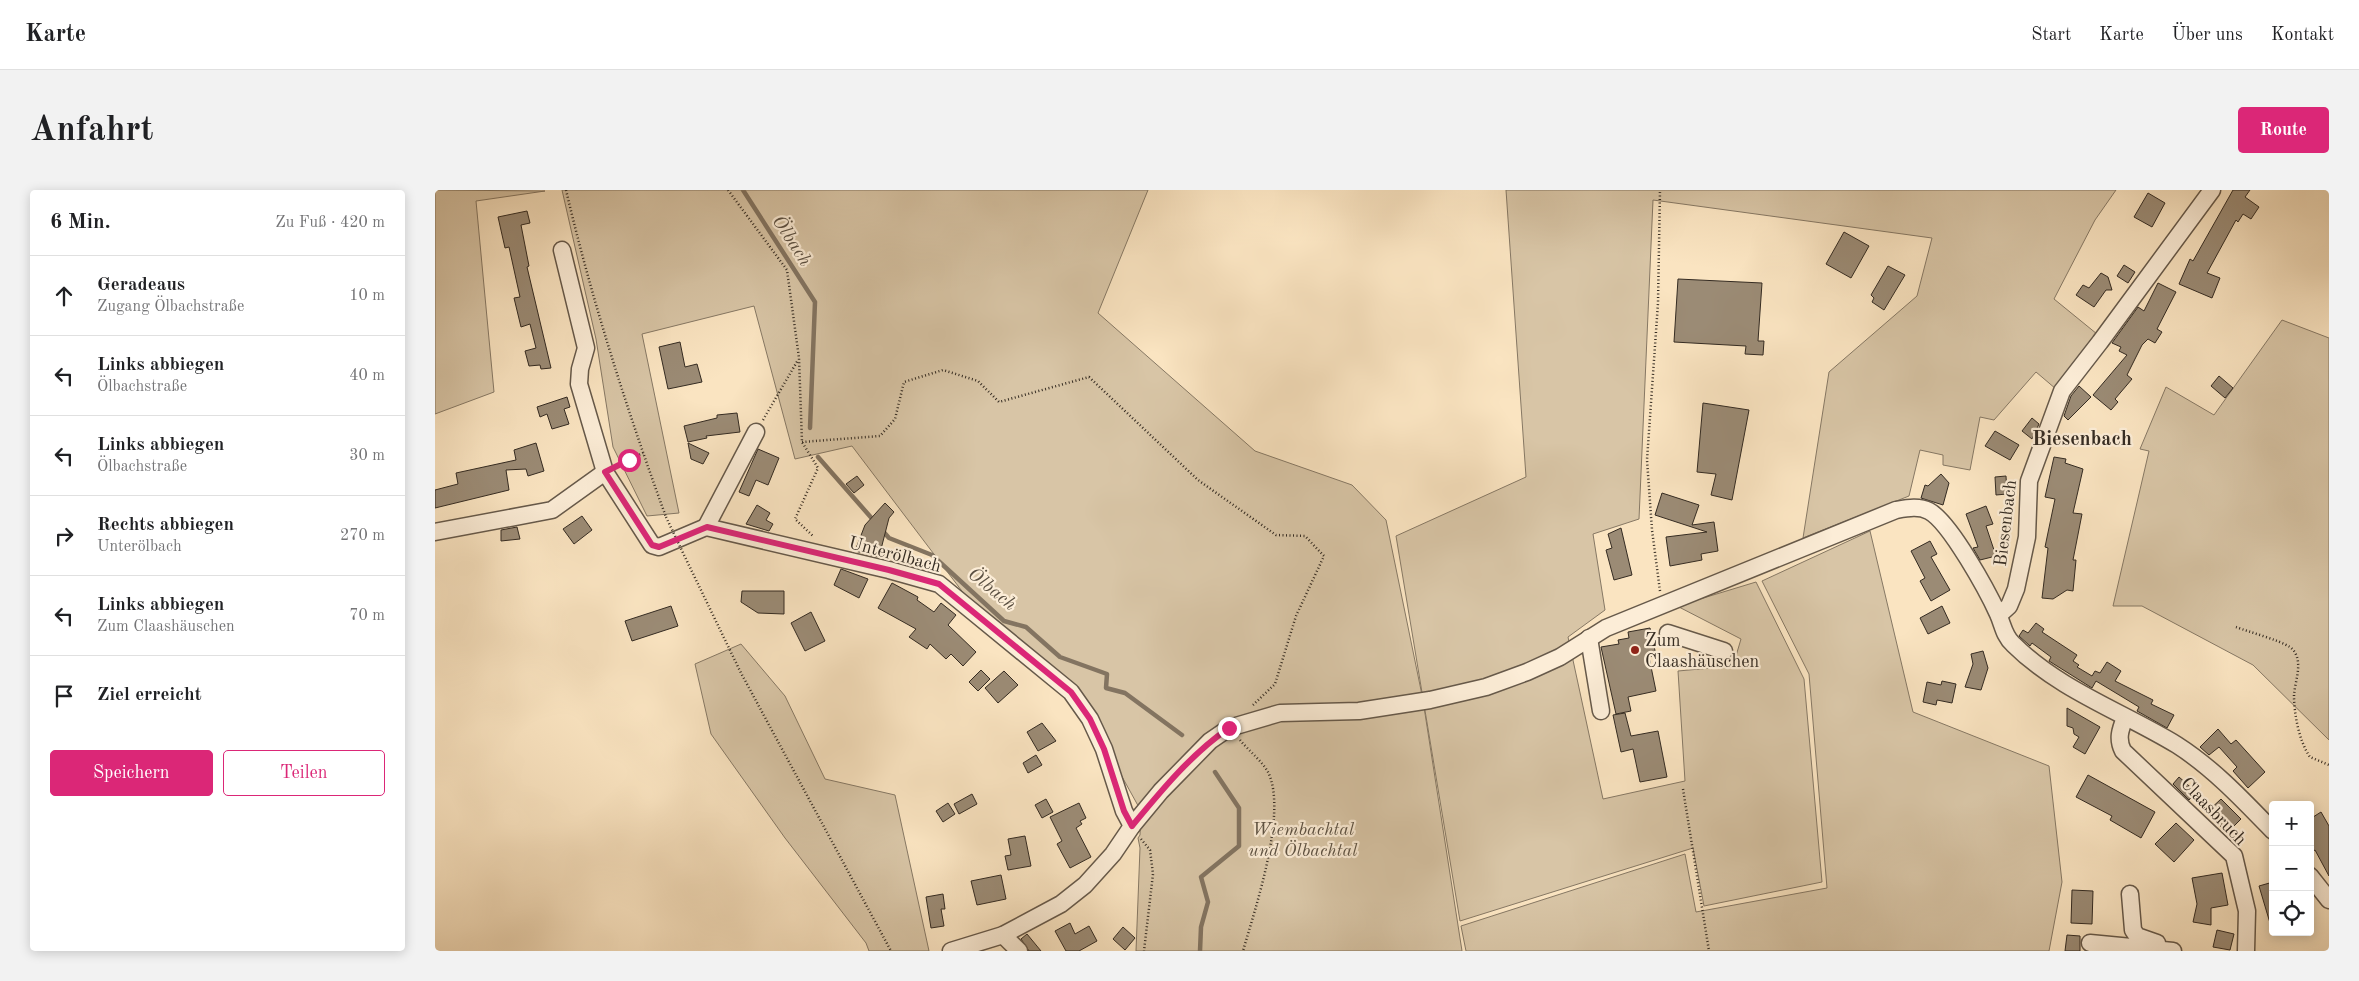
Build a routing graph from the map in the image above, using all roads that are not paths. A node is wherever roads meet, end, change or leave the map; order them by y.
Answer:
1 (2212, 190) edge
2 (562, 250) dead end
3 (756, 432) road end
4 (605, 472) junction
5 (707, 527) junction
6 (435, 532) edge
7 (1999, 615) junction
8 (1668, 634) dead end
9 (1589, 638) junction
10 (1724, 651) dead end
11 (1601, 710) dead end
12 (2125, 718) junction
13 (1132, 826) junction
14 (2269, 827) edge
15 (2314, 881) edge
16 (2130, 894) dead end
17 (2329, 900) edge
18 (1003, 935) junction
19 (2091, 943) dead end
20 (2168, 950) edge
21 (951, 951) edge
22 (1019, 951) edge
23 (2246, 951) edge

1 - 7 street, Biesenbach
2 - 4 street
3 - 5 street
4 - 5 street
4 - 6 street
5 - 13 street, Unterölbach
7 - 9 street
7 - 12 street
8 - 10 street
9 - 11 street
9 - 13 street
12 - 14 street
12 - 23 street, Claasbruch
13 - 18 street
15 - 17 street
16 - 20 street
18 - 21 street
18 - 22 street
19 - 20 street

